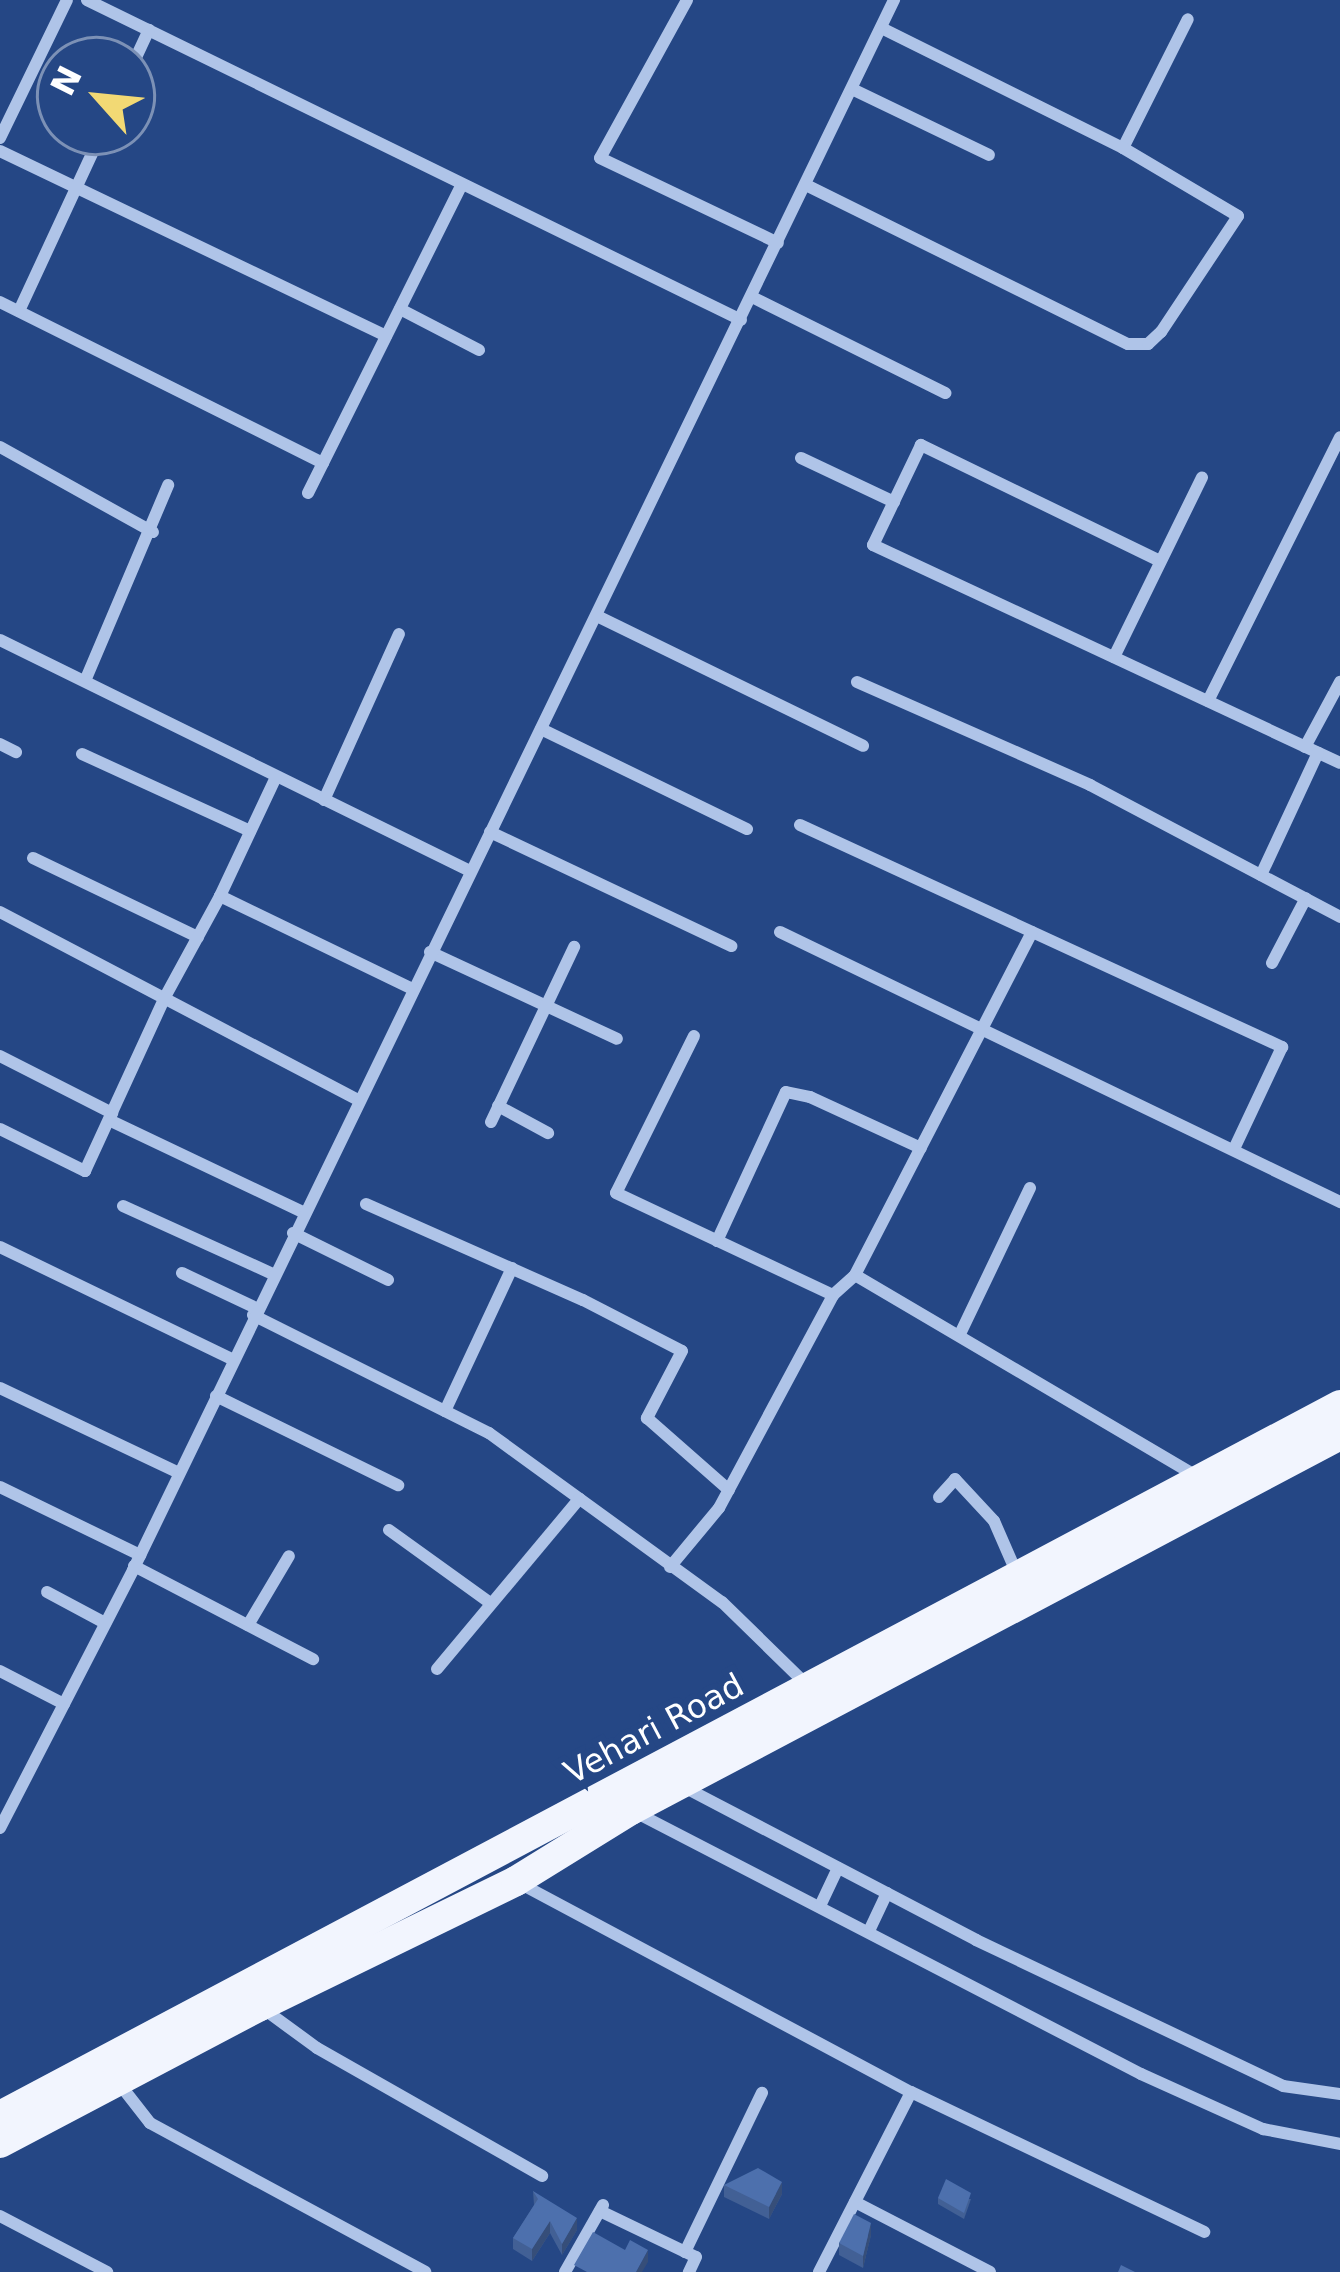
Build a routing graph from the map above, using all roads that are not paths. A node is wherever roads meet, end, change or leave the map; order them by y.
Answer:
1 (67, 0) edge
2 (87, 0) edge
3 (687, 0) edge
4 (874, 0) edge
5 (893, 4) edge
6 (1187, 19) dead end
7 (881, 28) junction
8 (149, 30) junction
9 (146, 36) edge
10 (852, 89) junction
11 (0, 139) edge
12 (1124, 148) junction
13 (0, 151) edge
14 (989, 155) dead end
15 (91, 156) edge
16 (462, 184) junction
17 (806, 185) junction
18 (76, 188) junction
19 (778, 243) junction
20 (752, 297) junction
21 (0, 302) edge
22 (400, 309) junction
23 (19, 311) junction
24 (741, 320) junction
25 (386, 336) junction
26 (479, 350) dead end
27 (945, 393) dead end
28 (1340, 437) edge
29 (0, 447) edge
30 (801, 458) dead end
31 (323, 463) junction
32 (1202, 478) dead end
33 (169, 485) dead end
34 (308, 493) dead end
35 (894, 502) junction
36 (153, 532) junction
37 (1160, 561) junction
38 (597, 616) junction
39 (399, 634) dead end
40 (0, 640) edge
41 (1114, 657) junction
42 (85, 681) junction
43 (856, 682) dead end
44 (1340, 682) edge
45 (1208, 700) junction
46 (541, 729) junction
47 (0, 744) edge
48 (863, 746) dead end
49 (1312, 750) junction
50 (16, 752) dead end
51 (82, 754) dead end
52 (1340, 763) edge
53 (276, 777) junction
54 (324, 800) junction
55 (800, 825) dead end
56 (747, 829) dead end
57 (250, 831) junction
58 (490, 832) junction
59 (33, 858) dead end
60 (470, 871) junction
61 (1261, 875) junction
62 (220, 896) junction
63 (1306, 898) junction
64 (0, 912) edge
65 (1340, 916) edge
66 (780, 932) dead end
67 (1032, 932) junction
68 (197, 937) junction
69 (731, 946) dead end
70 (574, 947) dead end
71 (430, 952) junction
72 (1272, 963) dead end
73 (412, 989) junction
74 (165, 997) junction
75 (547, 1007) junction
76 (984, 1030) junction
77 (694, 1036) dead end
78 (617, 1039) dead end
79 (0, 1057) edge
80 (358, 1100) junction
81 (498, 1106) junction
82 (110, 1117) junction
83 (491, 1122) dead end
84 (0, 1129) edge
85 (548, 1133) dead end
86 (1235, 1147) junction
87 (921, 1148) junction
88 (1030, 1189) dead end
89 (1340, 1202) edge
90 (366, 1204) dead end
91 (123, 1206) dead end
92 (303, 1212) junction
93 (293, 1233) junction
94 (717, 1240) junction
95 (0, 1247) edge
96 (512, 1268) junction
97 (182, 1273) dead end
98 (273, 1274) junction
99 (855, 1275) junction
100 (388, 1280) dead end
101 (832, 1295) junction
102 (255, 1312) junction
103 (960, 1334) junction
104 (233, 1360) junction
105 (0, 1388) edge
106 (216, 1396) junction
107 (1340, 1405) edge
108 (445, 1411) junction
109 (1340, 1435) edge
110 (179, 1473) junction
111 (1203, 1479) junction
112 (398, 1485) dead end
113 (0, 1486) edge
114 (729, 1490) junction
115 (939, 1497) dead end
116 (579, 1499) junction
117 (389, 1530) dead end
118 (289, 1556) dead end
119 (137, 1561) junction
120 (670, 1567) junction
121 (1018, 1577) junction
122 (46, 1592) dead end
123 (489, 1602) junction
124 (105, 1623) junction
125 (248, 1625) junction
126 (313, 1659) dead end
127 (437, 1669) dead end
128 (0, 1671) edge
129 (809, 1688) junction
130 (64, 1704) junction
131 (680, 1785) junction
132 (630, 1791) junction
133 (0, 1828) edge
134 (838, 1868) junction
135 (516, 1881) junction
136 (887, 1893) junction
137 (820, 1906) junction
138 (869, 1931) junction
139 (260, 2006) junction
140 (117, 2081) junction
141 (762, 2092) dead end
142 (911, 2092) junction
143 (1340, 2094) edge
144 (0, 2116) edge
145 (0, 2144) edge
146 (1340, 2144) edge
147 (542, 2176) dead end
148 (855, 2202) junction
149 (0, 2216) edge
150 (1204, 2232) dead end
151 (685, 2252) junction
152 (79, 2265) edge
153 (107, 2272) edge
154 (425, 2272) edge
155 (565, 2272) edge
156 (689, 2272) edge
157 (819, 2272) edge
158 (990, 2272) edge

1 - 11 street
2 - 8 street
3 - 19 street
4 - 5 street
5 - 7 street
6 - 12 street
7 - 10 street
7 - 12 street
8 - 9 street
8 - 16 street
10 - 14 street
10 - 17 street
12 - 17 street
13 - 18 street
15 - 18 street
16 - 22 street
16 - 24 street
17 - 19 street
18 - 23 street
18 - 25 street
19 - 20 street
20 - 24 street
20 - 27 street
21 - 23 street
22 - 25 street
22 - 26 street
23 - 31 street
24 - 38 street
25 - 31 street
28 - 45 street
29 - 36 street
30 - 35 street
31 - 34 street
32 - 37 street
33 - 36 street
35 - 37 street
35 - 41 street
36 - 42 street
37 - 41 street
38 - 46 street
38 - 48 street
39 - 54 street
40 - 42 street
41 - 45 street
42 - 53 street
43 - 61 street
44 - 49 street
45 - 49 street
46 - 56 street
46 - 58 street
47 - 50 street
49 - 52 street
49 - 61 street
51 - 57 street
53 - 54 street
53 - 57 street
54 - 60 street
55 - 67 street
57 - 62 street
58 - 60 street
58 - 69 street
59 - 68 street
60 - 71 street
61 - 63 street
62 - 68 street
62 - 73 street
63 - 65 street
63 - 72 street
64 - 74 street
66 - 76 street
67 - 76 street
67 - 86 street
68 - 74 street
70 - 75 street
71 - 73 street
71 - 75 street
73 - 80 street
74 - 80 street
74 - 82 street
75 - 78 street
75 - 81 street
76 - 86 street
76 - 87 street
77 - 94 street
79 - 82 street
80 - 92 street
81 - 83 street
81 - 85 street
82 - 84 street
82 - 92 street
86 - 89 street
87 - 94 street
87 - 99 street
88 - 103 street
90 - 96 street
91 - 98 street
92 - 93 street
93 - 98 street
93 - 100 street
94 - 101 street
95 - 104 street
96 - 108 street
96 - 114 street
97 - 102 street
98 - 102 street
99 - 101 street
99 - 103 street
101 - 114 street
102 - 104 street
102 - 108 street
103 - 111 street
104 - 106 street
105 - 110 street
106 - 110 street
106 - 112 street
107 - 111 main road, Vehari Road
108 - 116 street
109 - 131 main road, Vehari Road
110 - 119 street
111 - 121 main road, Vehari Road
113 - 119 street
114 - 120 street
115 - 121 street
116 - 120 street
116 - 123 street
117 - 123 street
118 - 125 street
119 - 124 street
119 - 125 street
120 - 129 street
121 - 129 main road, Vehari Road
122 - 124 street
123 - 127 street
124 - 130 street
125 - 126 street
128 - 130 street
129 - 132 main road, Vehari Road
130 - 133 street
131 - 132 main road, Vehari Road
131 - 134 street
132 - 135 main road, Vehari Road
132 - 137 street
132 - 144 main road, Vehari Road
134 - 136 street
134 - 137 street
135 - 139 main road, Vehari Road
135 - 142 street
136 - 138 street
136 - 143 street
137 - 138 street
138 - 146 street
139 - 140 main road, Vehari Road
139 - 147 street
140 - 145 main road, Vehari Road
140 - 154 street
141 - 151 street
142 - 148 street
142 - 150 street
148 - 157 street
148 - 158 street
149 - 152 street
151 - 155 street
151 - 156 street
152 - 153 street

